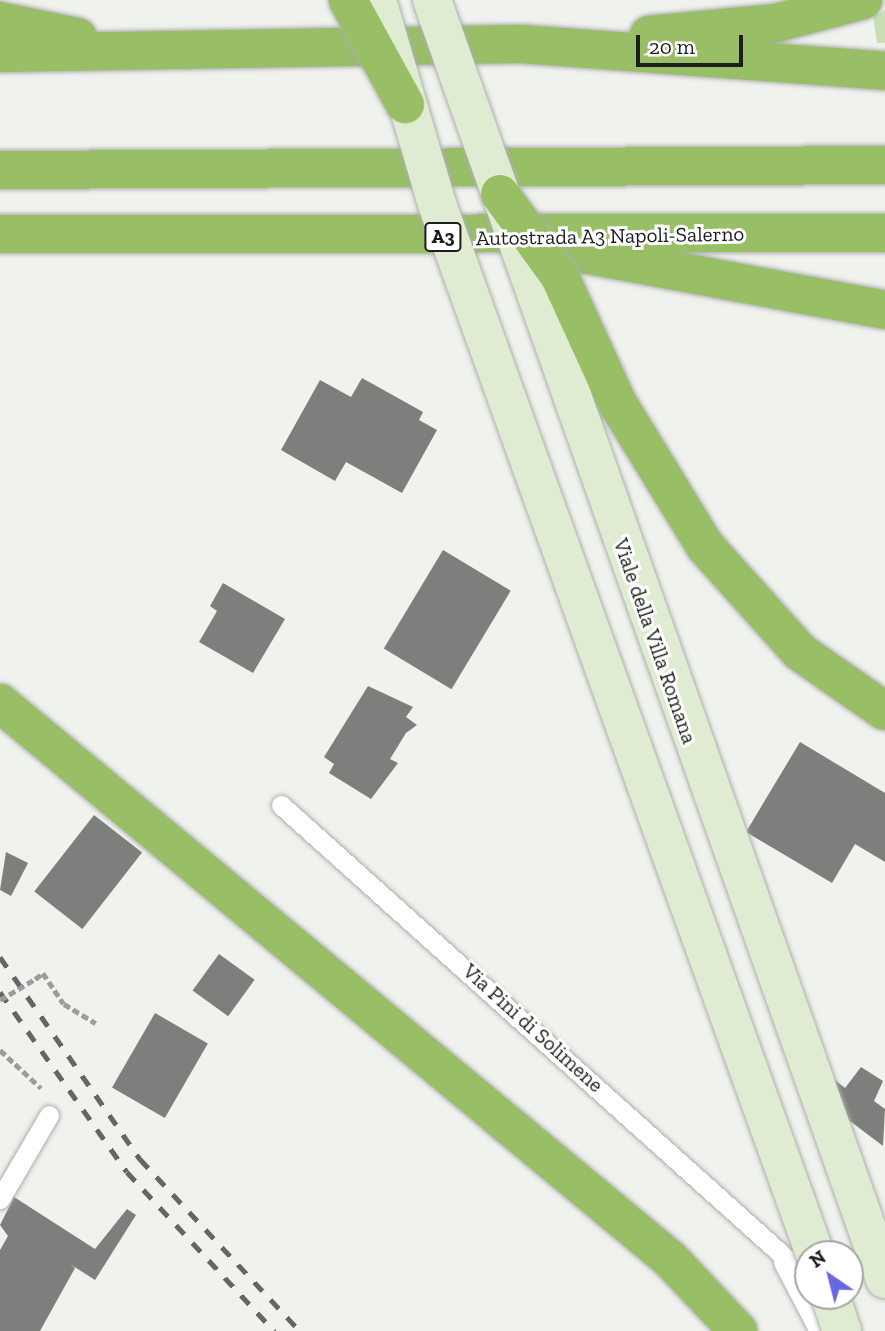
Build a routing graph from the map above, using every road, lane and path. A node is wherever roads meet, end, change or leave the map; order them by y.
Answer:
1 (348, 0) edge
2 (377, 0) edge
3 (863, 0) edge
4 (439, 10) edge
5 (0, 21) edge
6 (521, 44) junction
7 (148, 52) junction
8 (0, 54) edge
9 (885, 71) edge
10 (405, 104) junction
11 (885, 165) edge
12 (0, 170) edge
13 (500, 194) junction
14 (885, 233) edge
15 (0, 234) edge
16 (485, 238) junction
17 (885, 310) edge
18 (0, 703) edge
19 (885, 711) edge
20 (281, 805) dead end
21 (0, 1000) edge
22 (96, 1023) dead end
23 (0, 1050) edge
24 (49, 1115) joint
25 (0, 1199) edge
26 (794, 1245) edge
27 (794, 1252) edge
28 (885, 1279) edge
29 (813, 1310) edge
30 (834, 1310) edge
31 (835, 1310) edge
32 (738, 1331) edge
33 (819, 1331) edge
34 (842, 1331) edge
35 (850, 1331) edge

1 - 10 highway, bridge
2 - 10 main road, bridge
3 - 6 highway
4 - 13 main road, Viale della Villa Romana, bridge
5 - 7 highway
6 - 7 highway
6 - 9 highway
7 - 8 highway
10 - 26 main road, bridge
11 - 12 highway
13 - 19 highway, bridge
13 - 28 main road, Viale della Villa Romana, bridge
14 - 16 highway, Autostrada A3 Napoli-Salerno / A3
15 - 16 highway, Autostrada A3 Napoli-Salerno / A3
16 - 17 highway
18 - 32 highway
20 - 27 lane, Via Pini di Solimene
21 - 22 path, bridge
23 - 24 path
24 - 25 lane
29 - 33 lane, Via Pini di Solimene
30 - 35 lane
31 - 34 main road, bridge

